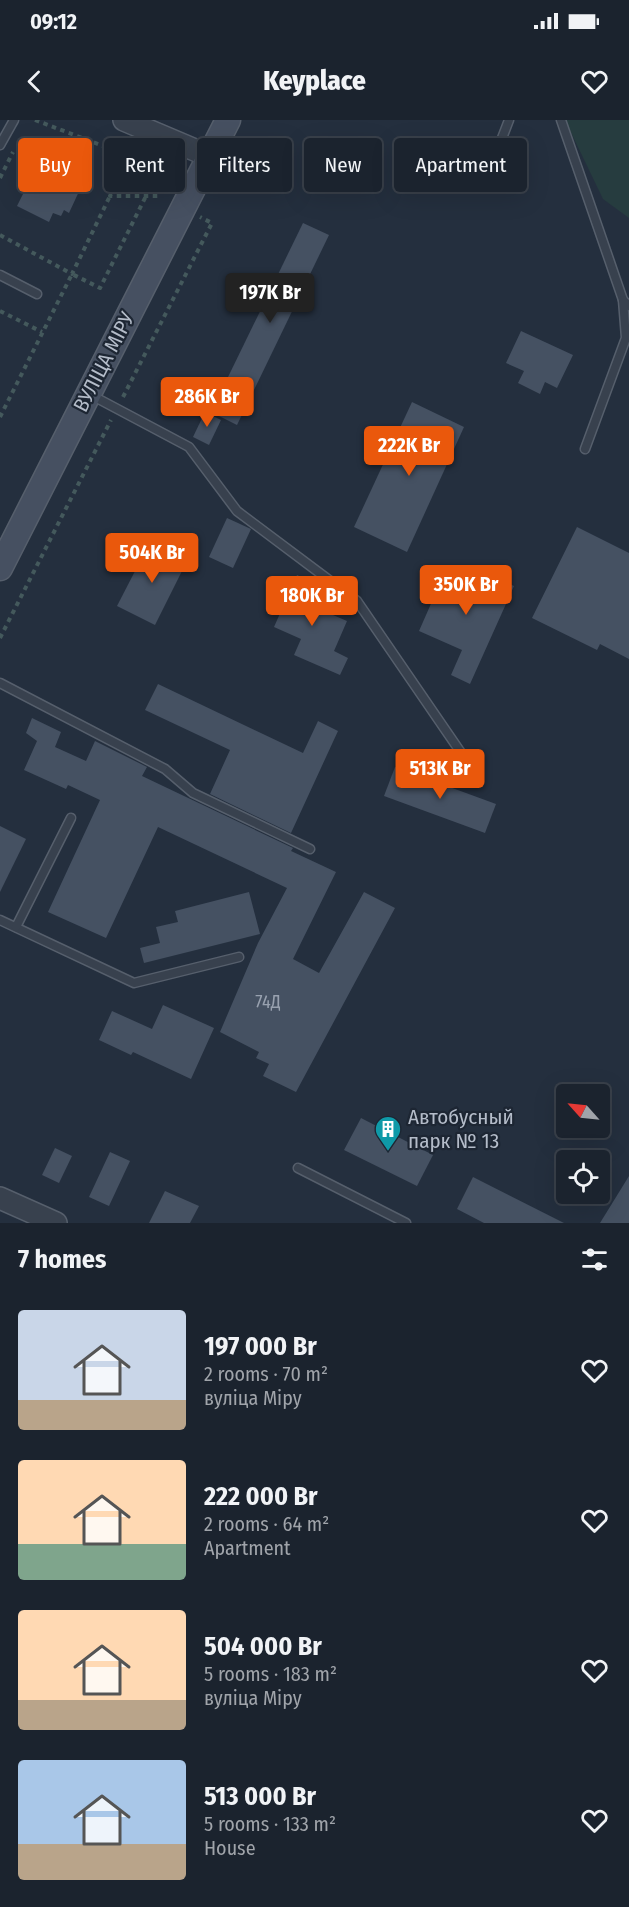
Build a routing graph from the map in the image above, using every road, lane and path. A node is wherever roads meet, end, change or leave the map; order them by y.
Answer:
1 (14, 120) edge
2 (35, 120) edge
3 (124, 120) edge
4 (228, 120) edge
5 (509, 120) edge
6 (561, 120) edge
7 (218, 138) edge
8 (502, 138) edge
9 (0, 146) edge
10 (104, 146) edge
11 (197, 151) edge
12 (197, 180) edge
13 (112, 192) edge
14 (156, 192) edge
15 (110, 196) junction
16 (146, 196) junction
17 (0, 235) edge
18 (72, 274) junction
19 (0, 275) edge
20 (37, 294) dead end
21 (626, 303) edge
22 (0, 311) edge
23 (43, 332) junction
24 (88, 393) junction
25 (0, 417) edge
26 (585, 450) dead end
27 (0, 568) edge
28 (0, 683) edge
29 (466, 760) dead end
30 (71, 818) dead end
31 (310, 849) dead end
32 (0, 920) edge
33 (16, 927) junction
34 (239, 957) dead end
35 (298, 1168) dead end
36 (0, 1198) edge
37 (56, 1223) edge
38 (406, 1223) edge

1 - 9 lane
2 - 10 path
3 - 11 street
4 - 7 main road, ВУЛІЦА МІРУ
5 - 8 lane
6 - 21 lane
12 - 24 main road, ВУЛІЦА МІРУ
13 - 15 path
14 - 16 path
15 - 16 path
15 - 18 path
16 - 18 path
17 - 18 path
18 - 23 path
19 - 20 lane
21 - 26 lane
22 - 23 path
23 - 25 path
24 - 27 main road, ВУЛІЦА МІРУ
24 - 29 lane
28 - 31 lane
30 - 33 lane
32 - 33 lane
33 - 34 lane
35 - 38 lane
36 - 37 street

